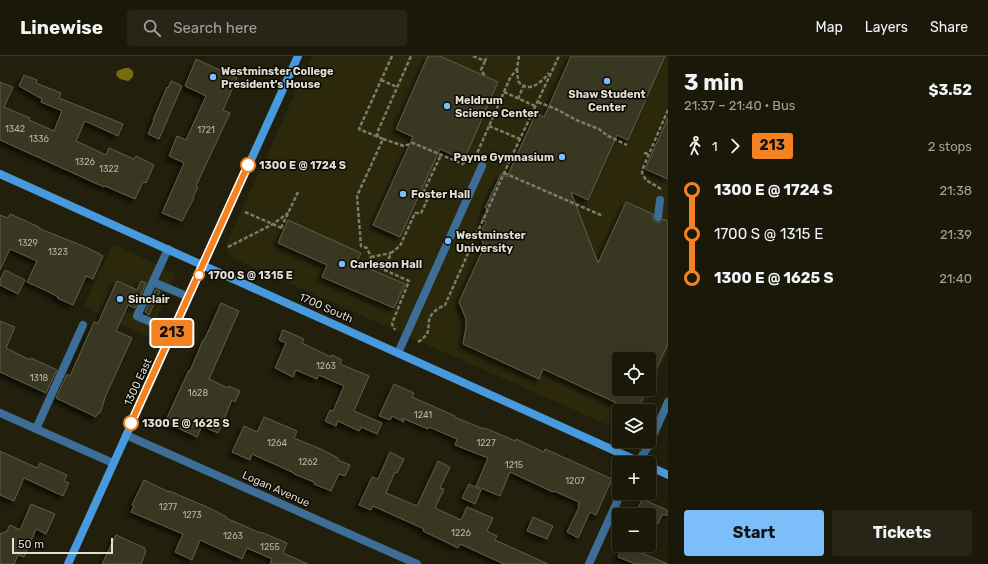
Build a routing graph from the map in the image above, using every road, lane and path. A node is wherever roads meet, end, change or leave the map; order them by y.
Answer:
1 (298, 56) edge
2 (392, 56) edge
3 (411, 56) edge
4 (473, 56) edge
5 (487, 56) edge
6 (519, 56) edge
7 (559, 56) edge
8 (484, 61) junction
9 (517, 69) junction
10 (552, 70) junction
11 (485, 76) dead end
12 (381, 80) junction
13 (397, 87) junction
14 (523, 87) junction
15 (504, 92) junction
16 (518, 98) junction
17 (538, 102) junction
18 (535, 106) junction
19 (668, 110) edge
20 (489, 126) junction
21 (378, 137) junction
22 (520, 139) junction
23 (383, 140) junction
24 (627, 145) dead end
25 (644, 153) dead end
26 (441, 154) junction
27 (649, 154) junction
28 (482, 166) dead end
29 (504, 173) junction
30 (0, 174) edge
31 (662, 190) dead end
32 (298, 192) dead end
33 (660, 200) dead end
34 (245, 212) dead end
35 (288, 213) junction
36 (603, 216) dead end
37 (658, 217) dead end
38 (273, 224) junction
39 (228, 247) dead end
40 (168, 249) junction
41 (391, 253) junction
42 (371, 257) junction
43 (203, 265) junction
44 (384, 270) junction
45 (153, 282) junction
46 (188, 297) junction
47 (83, 325) dead end
48 (395, 330) dead end
49 (173, 332) junction
50 (418, 342) dead end
51 (398, 353) junction
52 (668, 402) edge
53 (0, 413) edge
54 (36, 429) junction
55 (126, 435) junction
56 (626, 456) edge
57 (643, 456) edge
58 (113, 463) junction
59 (656, 469) edge
60 (668, 475) edge
61 (618, 500) edge
62 (68, 564) edge
63 (417, 564) edge
64 (589, 564) edge

1 - 43 street, 1300 East
2 - 12 path
3 - 13 path
4 - 8 path
5 - 8 path
6 - 9 path
7 - 10 path
8 - 11 path
9 - 14 path
9 - 15 path
10 - 14 path
10 - 17 path
12 - 13 path
12 - 21 path
13 - 21 path
14 - 16 path
15 - 16 path
15 - 20 path
16 - 18 path
17 - 18 path
17 - 24 path
18 - 22 path
19 - 27 path
20 - 22 path
20 - 26 path
21 - 23 path
22 - 29 path
23 - 26 path
23 - 42 path
25 - 27 path
26 - 41 path
27 - 31 path
28 - 51 street
29 - 36 path
29 - 50 path
30 - 40 street, 1700 South
32 - 35 path
33 - 37 street
34 - 38 path
35 - 38 path
35 - 38 path
38 - 39 path
40 - 43 street, 1700 South
40 - 45 street
41 - 42 path
41 - 44 path
42 - 44 path
43 - 46 street, 1300 East
43 - 51 street, 1700 South
44 - 48 path
45 - 46 street
45 - 49 street
46 - 49 street, 1300 East
47 - 54 street
49 - 55 street, 1300 East
51 - 56 street, 1700 South
52 - 57 street
53 - 54 street
54 - 58 street
55 - 58 street, 1300 East
55 - 63 street, Logan Avenue
58 - 62 street, 1300 East
59 - 60 street
61 - 64 street

